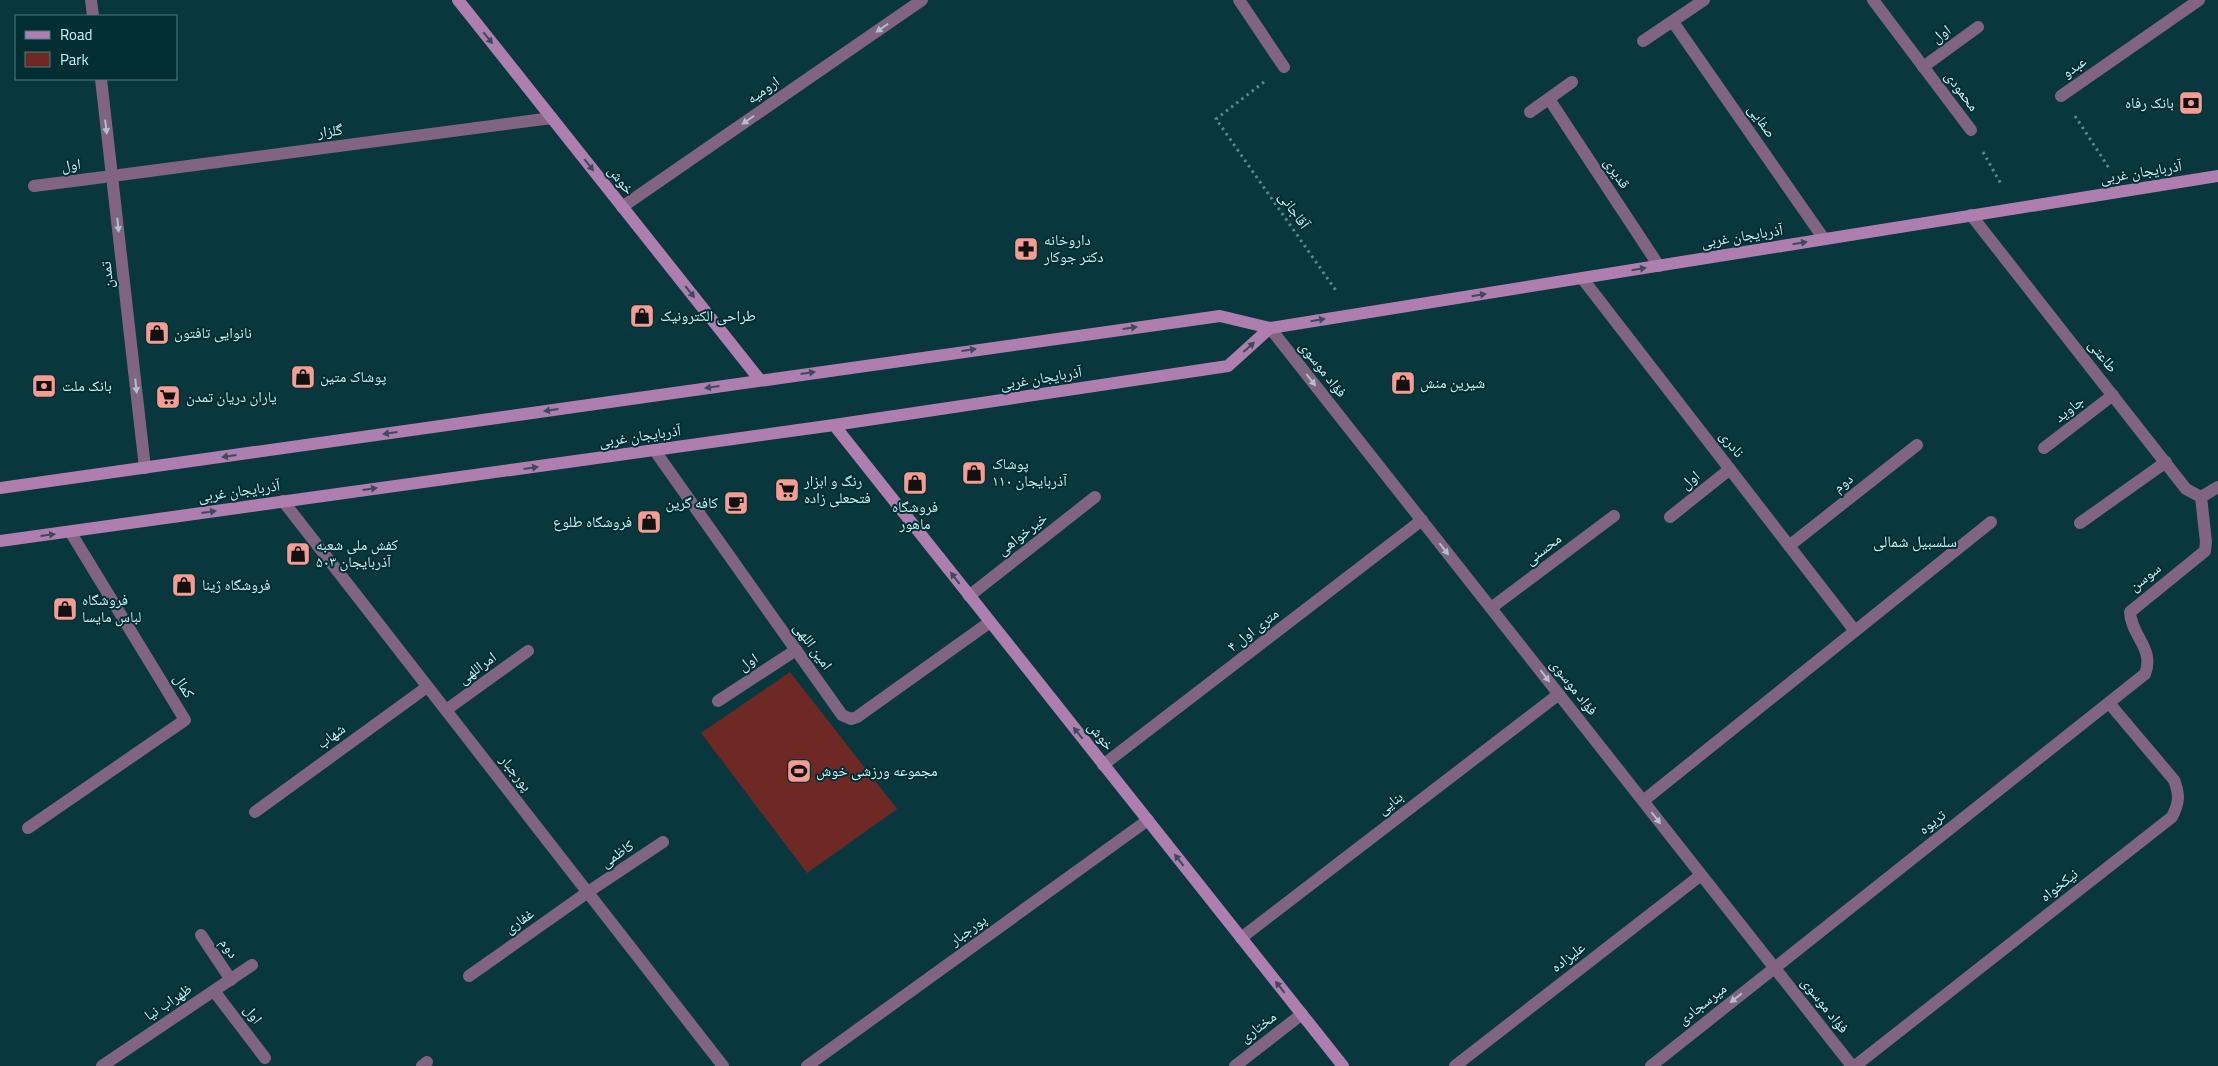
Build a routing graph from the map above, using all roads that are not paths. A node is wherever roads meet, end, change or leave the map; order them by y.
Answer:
1 (91, 0) edge
2 (458, 0) edge
3 (922, 0) edge
4 (1239, 0) edge
5 (1704, 0) edge
6 (1873, 0) edge
7 (2199, 0) edge
8 (93, 15) edge
9 (1673, 22) junction
10 (1978, 27) dead end
11 (1643, 42) dead end
12 (1284, 67) road end
13 (1923, 67) junction
14 (101, 80) edge
15 (1572, 82) dead end
16 (2061, 96) road end
17 (1549, 99) junction
18 (1530, 112) dead end
19 (552, 118) junction
20 (1971, 130) road end
21 (112, 176) junction
22 (2218, 176) edge
23 (34, 186) dead end
24 (622, 207) junction
25 (1971, 215) junction
26 (1824, 239) junction
27 (1659, 266) junction
28 (1582, 278) junction
29 (1270, 328) junction
30 (760, 380) junction
31 (2113, 395) junction
32 (834, 426) junction
33 (1917, 445) dead end
34 (2044, 448) dead end
35 (655, 451) junction
36 (2166, 462) junction
37 (145, 468) junction
38 (1730, 469) junction
39 (2218, 487) edge
40 (0, 488) edge
41 (2201, 497) junction
42 (1095, 498) dead end
43 (283, 501) junction
44 (1614, 516) dead end
45 (1670, 517) dead end
46 (1422, 520) junction
47 (1991, 522) dead end
48 (2080, 523) dead end
49 (71, 533) junction
50 (0, 541) edge
51 (1789, 546) junction
52 (969, 596) junction
53 (1491, 608) junction
54 (990, 622) junction
55 (1854, 631) junction
56 (796, 650) junction
57 (528, 651) dead end
58 (427, 687) junction
59 (1559, 694) junction
60 (718, 701) dead end
61 (2109, 703) junction
62 (446, 710) junction
63 (1103, 765) junction
64 (1643, 801) junction
65 (254, 812) dead end
66 (1148, 820) junction
67 (28, 828) dead end
68 (664, 842) dead end
69 (1701, 875) junction
70 (588, 892) junction
71 (201, 935) dead end
72 (1241, 938) junction
73 (252, 965) dead end
74 (1774, 968) junction
75 (469, 976) dead end
76 (231, 980) junction
77 (214, 990) junction
78 (1302, 1014) junction
79 (265, 1058) dead end
80 (102, 1066) edge
81 (723, 1066) edge
82 (807, 1066) edge
83 (1235, 1066) edge
84 (1343, 1066) edge
85 (1455, 1066) edge
86 (1651, 1066) edge
87 (1854, 1066) edge

1 - 8 street
2 -> 19 main road, خوش
3 -> 24 street, ارومیه
4 - 12 street
5 - 9 street
6 - 13 street, محمودی
7 - 16 street, عبدو
9 - 11 street
9 - 26 street, صفایی
10 - 13 street, اول
13 - 20 street, محمودی
14 -> 21 street, تمدن
15 - 17 street
17 - 18 street
17 - 27 street, قدیری
19 - 21 street, گلزار
19 -> 24 main road, خوش
21 - 23 street, اول
21 -> 37 street, تمدن
22 - 25 main road, آذربایجان غربی
24 -> 30 main road, خوش
25 - 26 main road, آذربایجان غربی
25 - 31 street, طاعتی
27 -> 26 main road, آذربایجان غربی
28 -> 27 main road, آذربایجان غربی
29 -> 28 main road, آذربایجان غربی
28 - 38 street, نادری
30 -> 29 main road, آذربایجان غربی
32 -> 29 main road, آذربایجان غربی
29 -> 46 street, فؤاد موسوی
30 -> 37 main road, آذربایجان غربی
31 - 34 street, جاوید
31 - 36 street, طاعتی
32 - 35 main road, آذربایجان غربی
52 -> 32 main road, خوش
33 - 51 street, دوم
43 -> 35 main road, آذربایجان غربی
35 - 56 street, امین اللهی
36 - 41 street, طاعتی
36 - 48 street
37 - 40 main road, آذربایجان غربی
38 - 45 street, اول
38 - 51 street, نادری
39 - 41 street
41 - 61 street, سوسن
42 - 52 street, خیرخواهی
49 -> 43 main road, آذربایجان غربی
43 - 58 street, پورجبار
44 - 53 street, محسنی
46 -> 53 street, فؤاد موسوی
46 - 63 street, ۴ متری اول
47 - 55 street
50 -> 49 main road, آذربایجان غربی
49 - 67 street, کمال
51 - 55 street, نادری
52 - 54 main road, خوش
53 -> 59 street, فؤاد موسوی
54 - 56 street, امین اللهی
63 -> 54 main road, خوش
55 - 64 street
56 - 60 street, اول
57 - 62 street, امراللهی
58 - 62 street, پورجبار
58 - 65 street, شهاب
59 - 64 street, فؤاد موسوی
59 - 72 street, بنایی
61 - 74 street, تریوه
61 - 87 street, نیکخواه
62 - 70 street, پورجبار
63 - 66 main road, خوش
64 -> 69 street, فؤاد موسوی
72 -> 66 main road, خوش
66 - 82 street, پورجبار
68 - 70 street, کاظمی
69 - 74 street, فؤاد موسوی
69 - 85 street, علیزاده
70 - 75 street, غفاری
70 - 81 street, پورجبار
71 - 76 street, دوم
78 -> 72 main road, خوش
73 - 76 street, ظهراب نیا
74 -> 86 street, میرسجادی
74 - 87 street, فؤاد موسوی
76 - 77 street, ظهراب نیا
77 - 79 street, اول
77 - 80 street, ظهراب نیا
78 - 83 street, مختاری
78 - 84 main road, خوش

